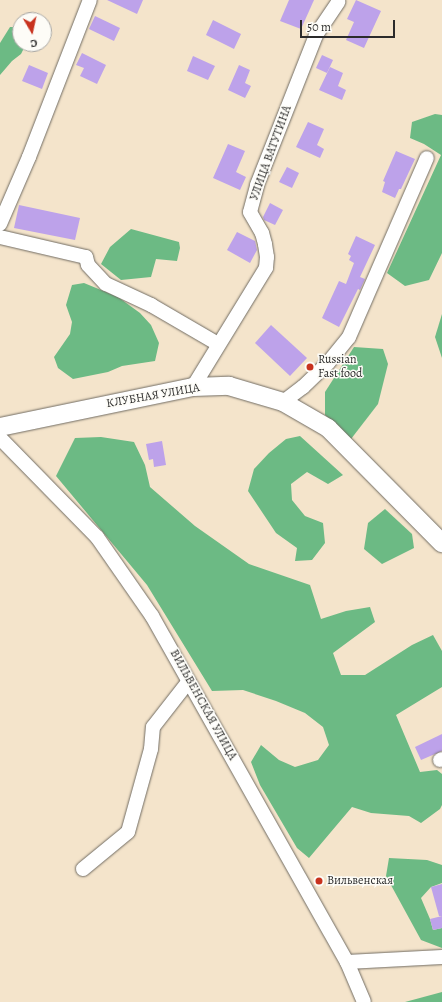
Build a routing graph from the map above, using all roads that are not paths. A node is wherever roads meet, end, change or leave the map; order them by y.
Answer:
1 (90, 0) edge
2 (338, 2) dead end
3 (427, 158) dead end
4 (0, 224) edge
5 (0, 237) edge
6 (218, 344) junction
7 (193, 387) junction
8 (282, 402) junction
9 (0, 427) edge
10 (0, 438) edge
11 (442, 543) edge
12 (189, 681) junction
13 (82, 869) dead end
14 (442, 957) edge
15 (347, 962) junction
16 (364, 1002) edge

1 - 4 street
2 - 6 street, УЛИЦА ВАТУТИНА
3 - 8 street
5 - 6 street
6 - 7 street, УЛИЦА ВАТУТИНА
7 - 8 main road, КЛУБНАЯ УЛИЦА
7 - 9 main road, КЛУБНАЯ УЛИЦА
8 - 11 main road, КЛУБНАЯ УЛИЦА
10 - 12 street, ВИЛЬВЕНСКАЯ УЛИЦА
12 - 13 street
12 - 15 street, ВИЛЬВЕНСКАЯ УЛИЦА
14 - 15 street
15 - 16 street, ВИЛЬВЕНСКАЯ УЛИЦА

